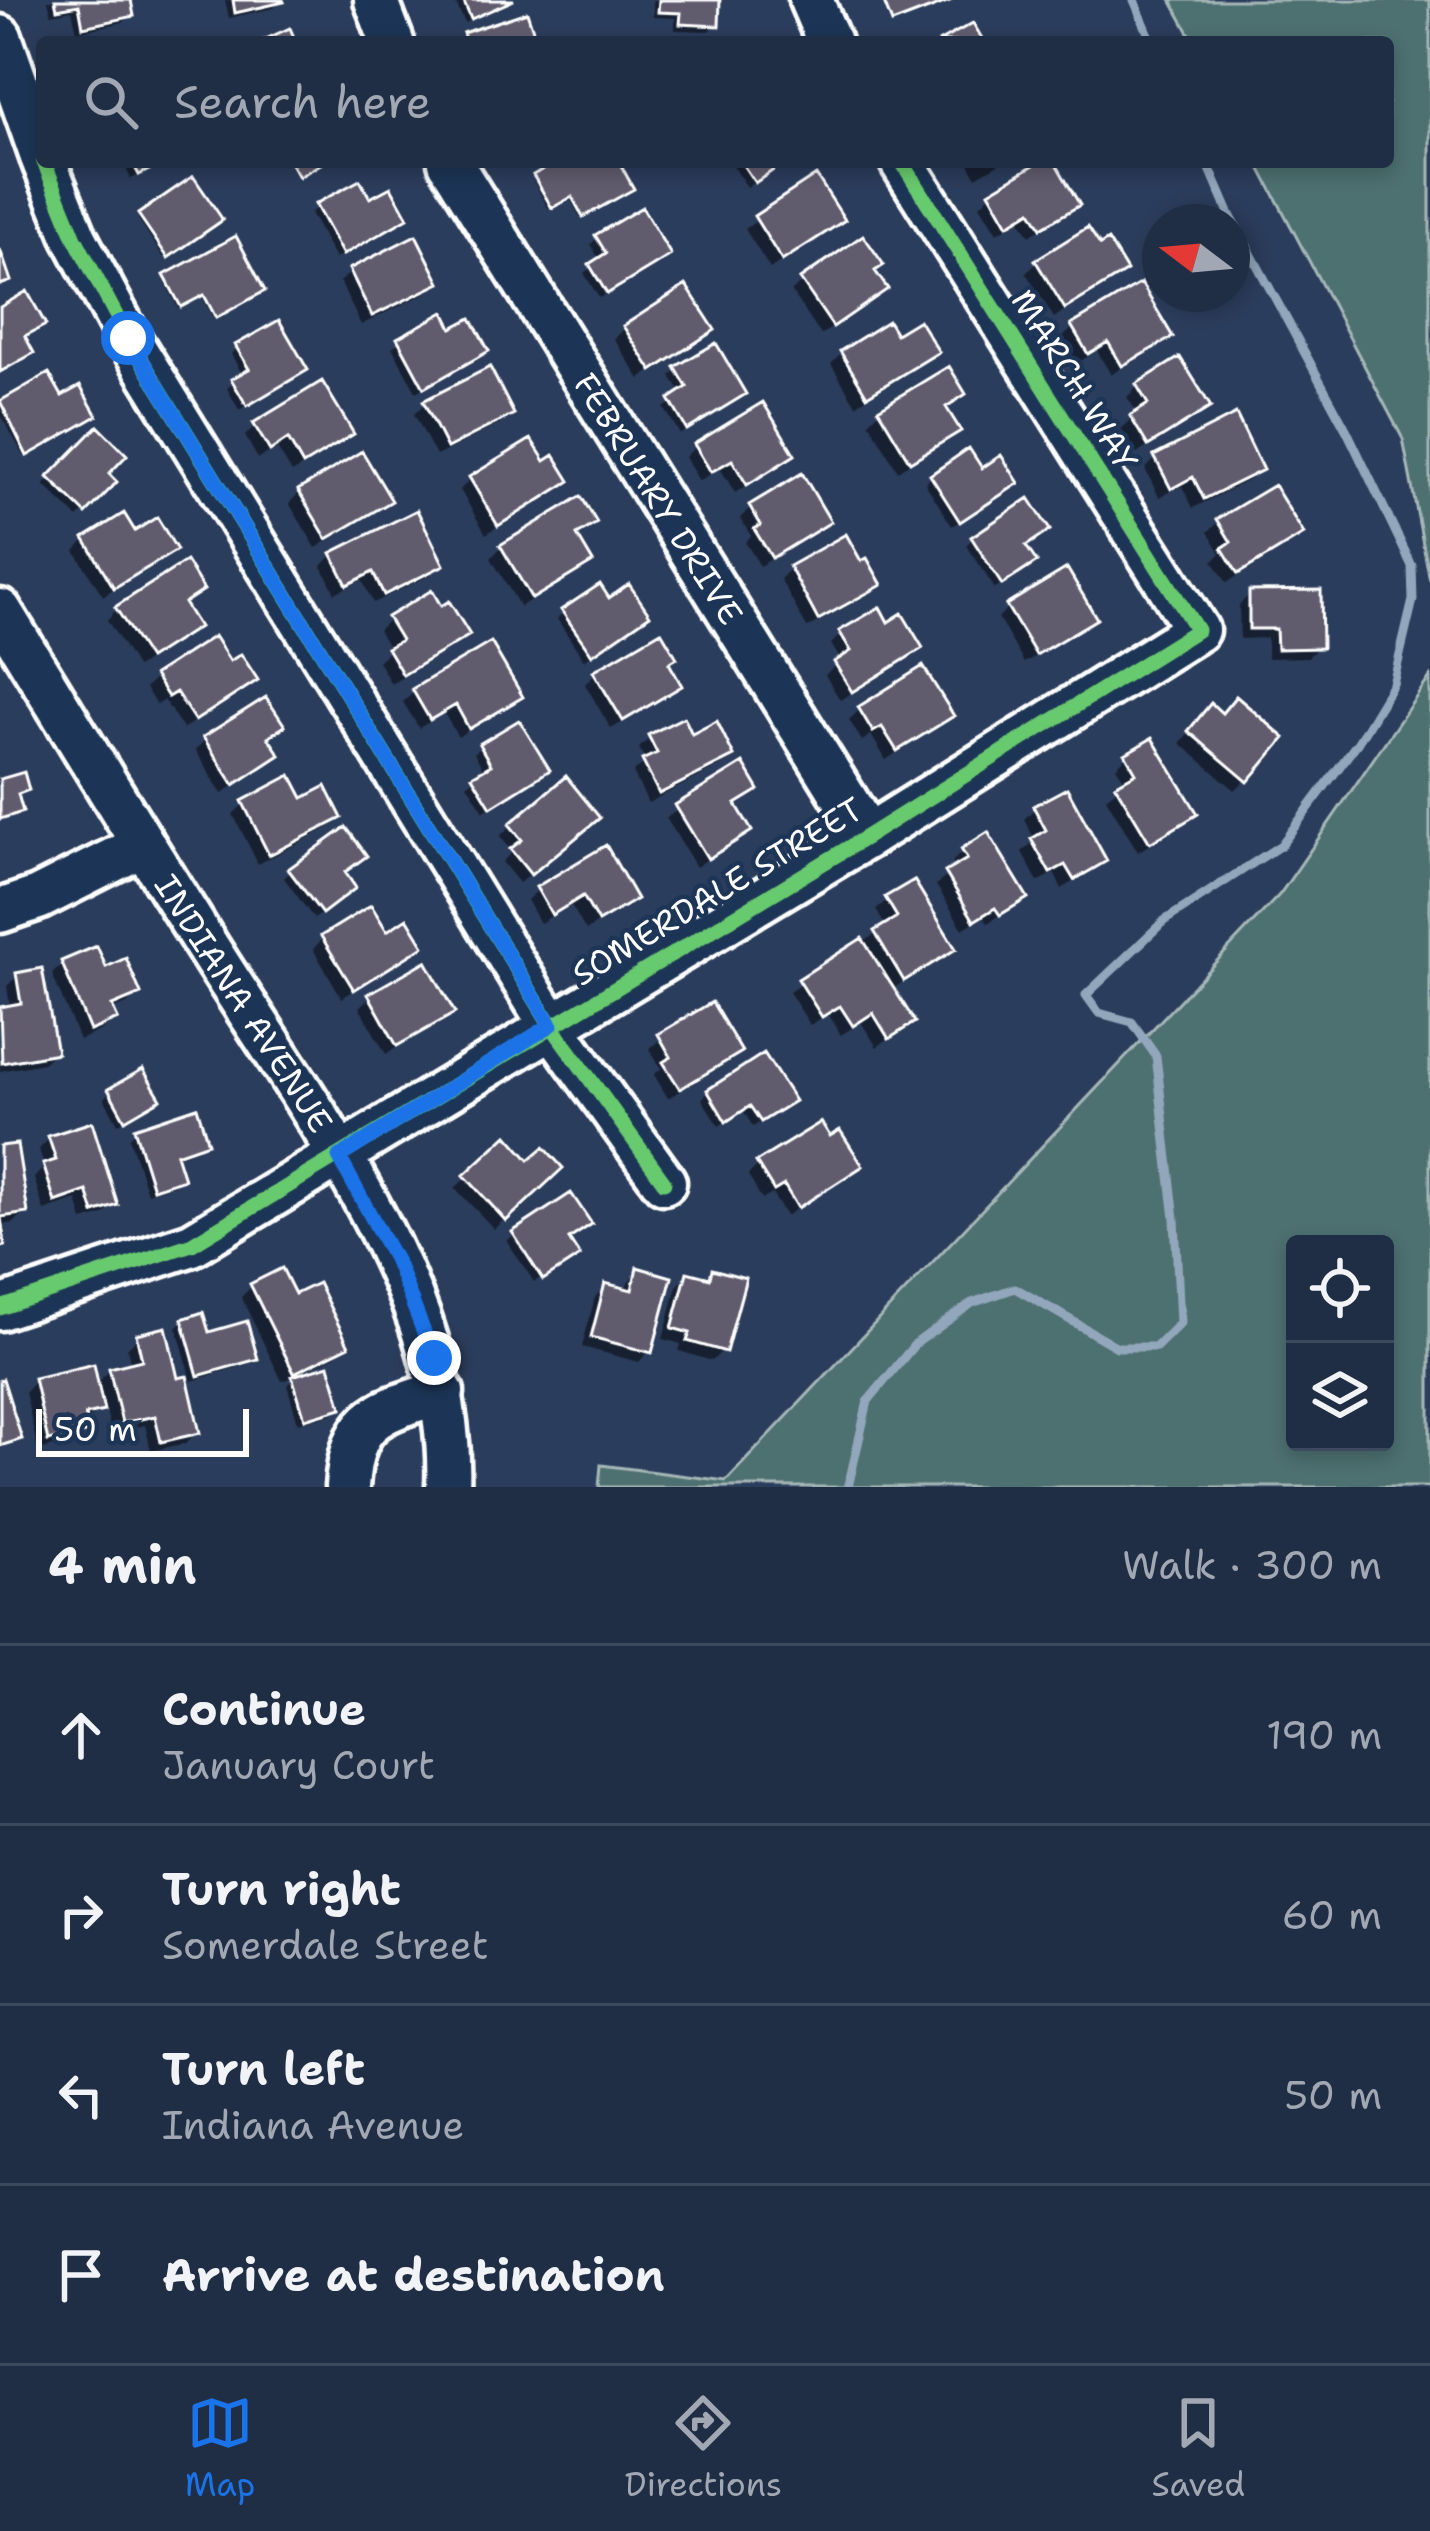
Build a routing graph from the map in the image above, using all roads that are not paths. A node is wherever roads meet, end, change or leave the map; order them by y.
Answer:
1 (376, 0) edge
2 (811, 0) edge
3 (390, 36) edge
4 (826, 36) edge
5 (0, 37) edge
6 (36, 140) edge
7 (46, 168) edge
8 (454, 168) edge
9 (906, 168) edge
10 (0, 610) edge
11 (1197, 630) joint
12 (868, 836) junction
13 (142, 844) junction
14 (0, 911) edge
15 (551, 1025) junction
16 (339, 1157) junction
17 (664, 1182) dead end
18 (0, 1308) edge
19 (442, 1392) junction
20 (346, 1487) edge
21 (448, 1487) edge

1 - 3 street
2 - 4 street
5 - 6 street
7 - 15 street
8 - 12 street, FEBRUARY DRIVE
9 - 11 street, MARCH WAY
10 - 13 street, INDIANA AVENUE
11 - 12 street, SOMERDALE STREET
12 - 15 street, SOMERDALE STREET
13 - 14 street
13 - 16 street, INDIANA AVENUE
15 - 16 street, SOMERDALE STREET
15 - 17 street
16 - 18 street, SOMERDALE STREET
16 - 19 street, INDIANA AVENUE
19 - 20 street
19 - 21 street, INDIANA AVENUE

